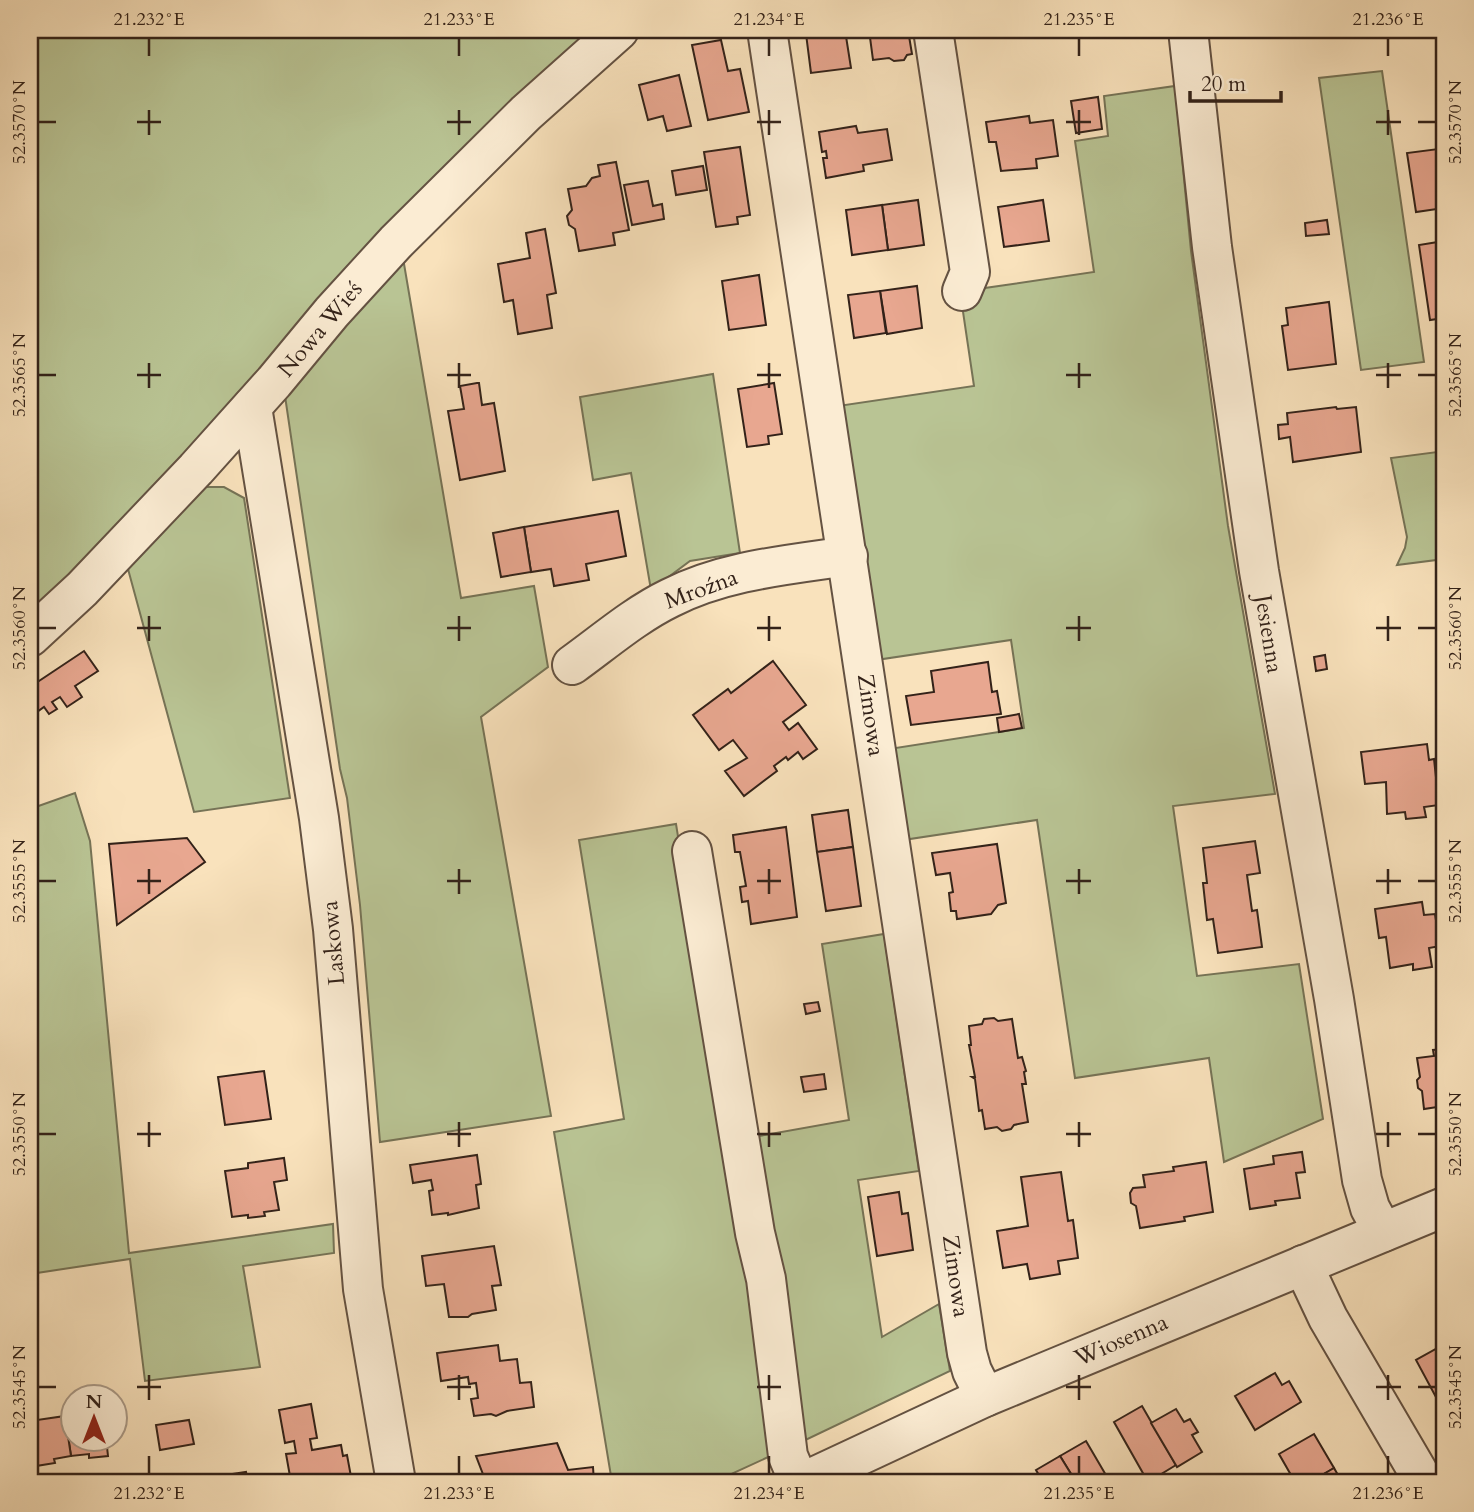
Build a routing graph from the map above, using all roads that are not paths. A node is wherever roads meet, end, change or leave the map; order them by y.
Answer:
1 (619, 30) edge
2 (767, 30) edge
3 (933, 30) edge
4 (1188, 30) edge
5 (962, 291) dead end
6 (252, 407) junction
7 (848, 556) junction
8 (30, 637) edge
9 (572, 665) dead end
10 (692, 852) dead end
11 (1444, 1207) edge
12 (1383, 1232) junction
13 (1303, 1265) junction
14 (985, 1397) junction
15 (396, 1482) edge
16 (801, 1482) edge
17 (1424, 1482) edge

1 - 6 street, Nowa Wieś
2 - 7 street, Zimowa
3 - 5 street
4 - 12 street, Jesienna
6 - 8 street, Nowa Wieś
6 - 15 street, Laskowa
7 - 9 street, Mroźna
7 - 14 street, Zimowa
10 - 16 street
11 - 12 street, Wiosenna
12 - 13 street, Wiosenna
13 - 14 street, Wiosenna
13 - 17 street
14 - 16 street, Wiosenna

